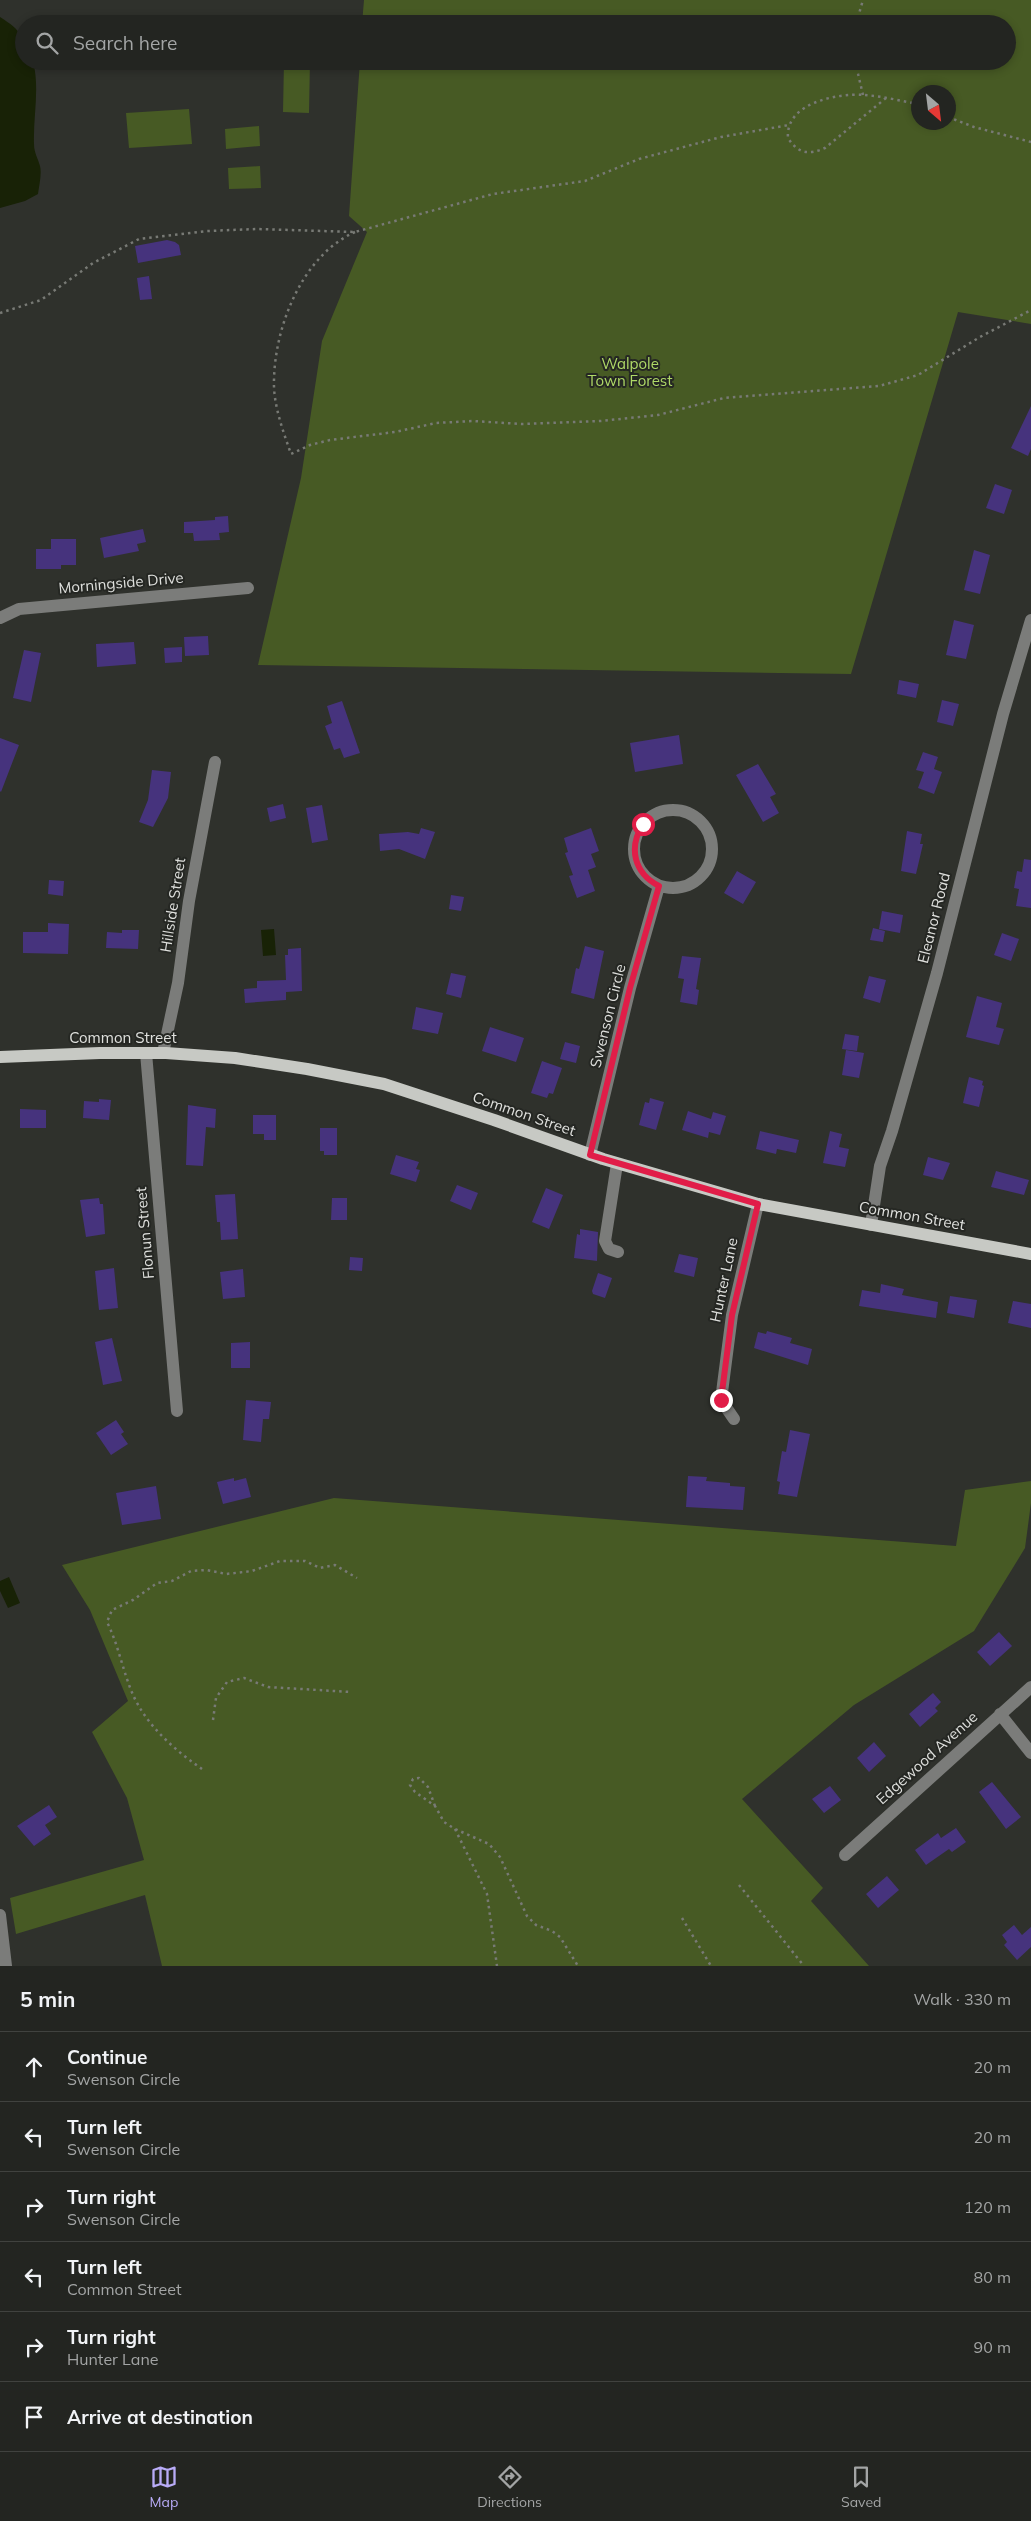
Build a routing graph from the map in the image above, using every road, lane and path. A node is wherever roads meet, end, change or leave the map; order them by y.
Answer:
1 (863, 0) edge
2 (859, 15) edge
3 (857, 70) edge
4 (863, 95) junction
5 (886, 98) junction
6 (911, 103) edge
7 (956, 120) edge
8 (790, 125) junction
9 (1031, 142) edge
10 (355, 232) junction
11 (1031, 310) edge
12 (0, 313) edge
13 (248, 588) dead end
14 (0, 618) edge
15 (1031, 620) edge
16 (215, 762) dead end
17 (659, 886) junction
18 (146, 1053) junction
19 (163, 1053) junction
20 (0, 1057) edge
21 (590, 1155) junction
22 (617, 1164) junction
23 (758, 1204) junction
24 (871, 1225) junction
25 (618, 1252) dead end
26 (1031, 1254) edge
27 (177, 1411) dead end
28 (734, 1418) dead end
29 (357, 1578) dead end
30 (1031, 1687) edge
31 (351, 1692) dead end
32 (1000, 1714) junction
33 (213, 1720) dead end
34 (1031, 1753) edge
35 (202, 1770) dead end
36 (435, 1806) junction
37 (455, 1830) junction
38 (845, 1855) dead end
39 (739, 1885) dead end
40 (0, 1915) edge
41 (682, 1918) dead end
42 (6, 1966) edge
43 (497, 1966) edge
44 (578, 1966) edge
45 (711, 1966) edge
46 (804, 1966) edge

1 - 2 path
3 - 4 path
4 - 5 path
4 - 8 path
5 - 6 path
5 - 8 path
7 - 9 path
8 - 10 path
10 - 11 path
10 - 12 path
13 - 14 street, Morningside Drive
15 - 24 street, Eleanor Road
16 - 19 street, Hillside Street
17 - 17 street
17 - 21 street, Swenson Circle
18 - 19 main road, Common Street
18 - 20 main road, Common Street
18 - 27 street, Flonun Street
19 - 21 main road, Common Street
21 - 22 main road, Common Street
22 - 23 main road, Common Street
22 - 25 street
23 - 24 main road, Common Street
23 - 28 street, Hunter Lane
24 - 26 main road, Common Street
29 - 35 path
30 - 32 street, Edgewood Avenue
31 - 33 path
32 - 34 street
32 - 38 street, Edgewood Avenue
36 - 36 path
36 - 37 path
37 - 43 path
37 - 44 path
39 - 46 path
40 - 42 street
41 - 45 path

